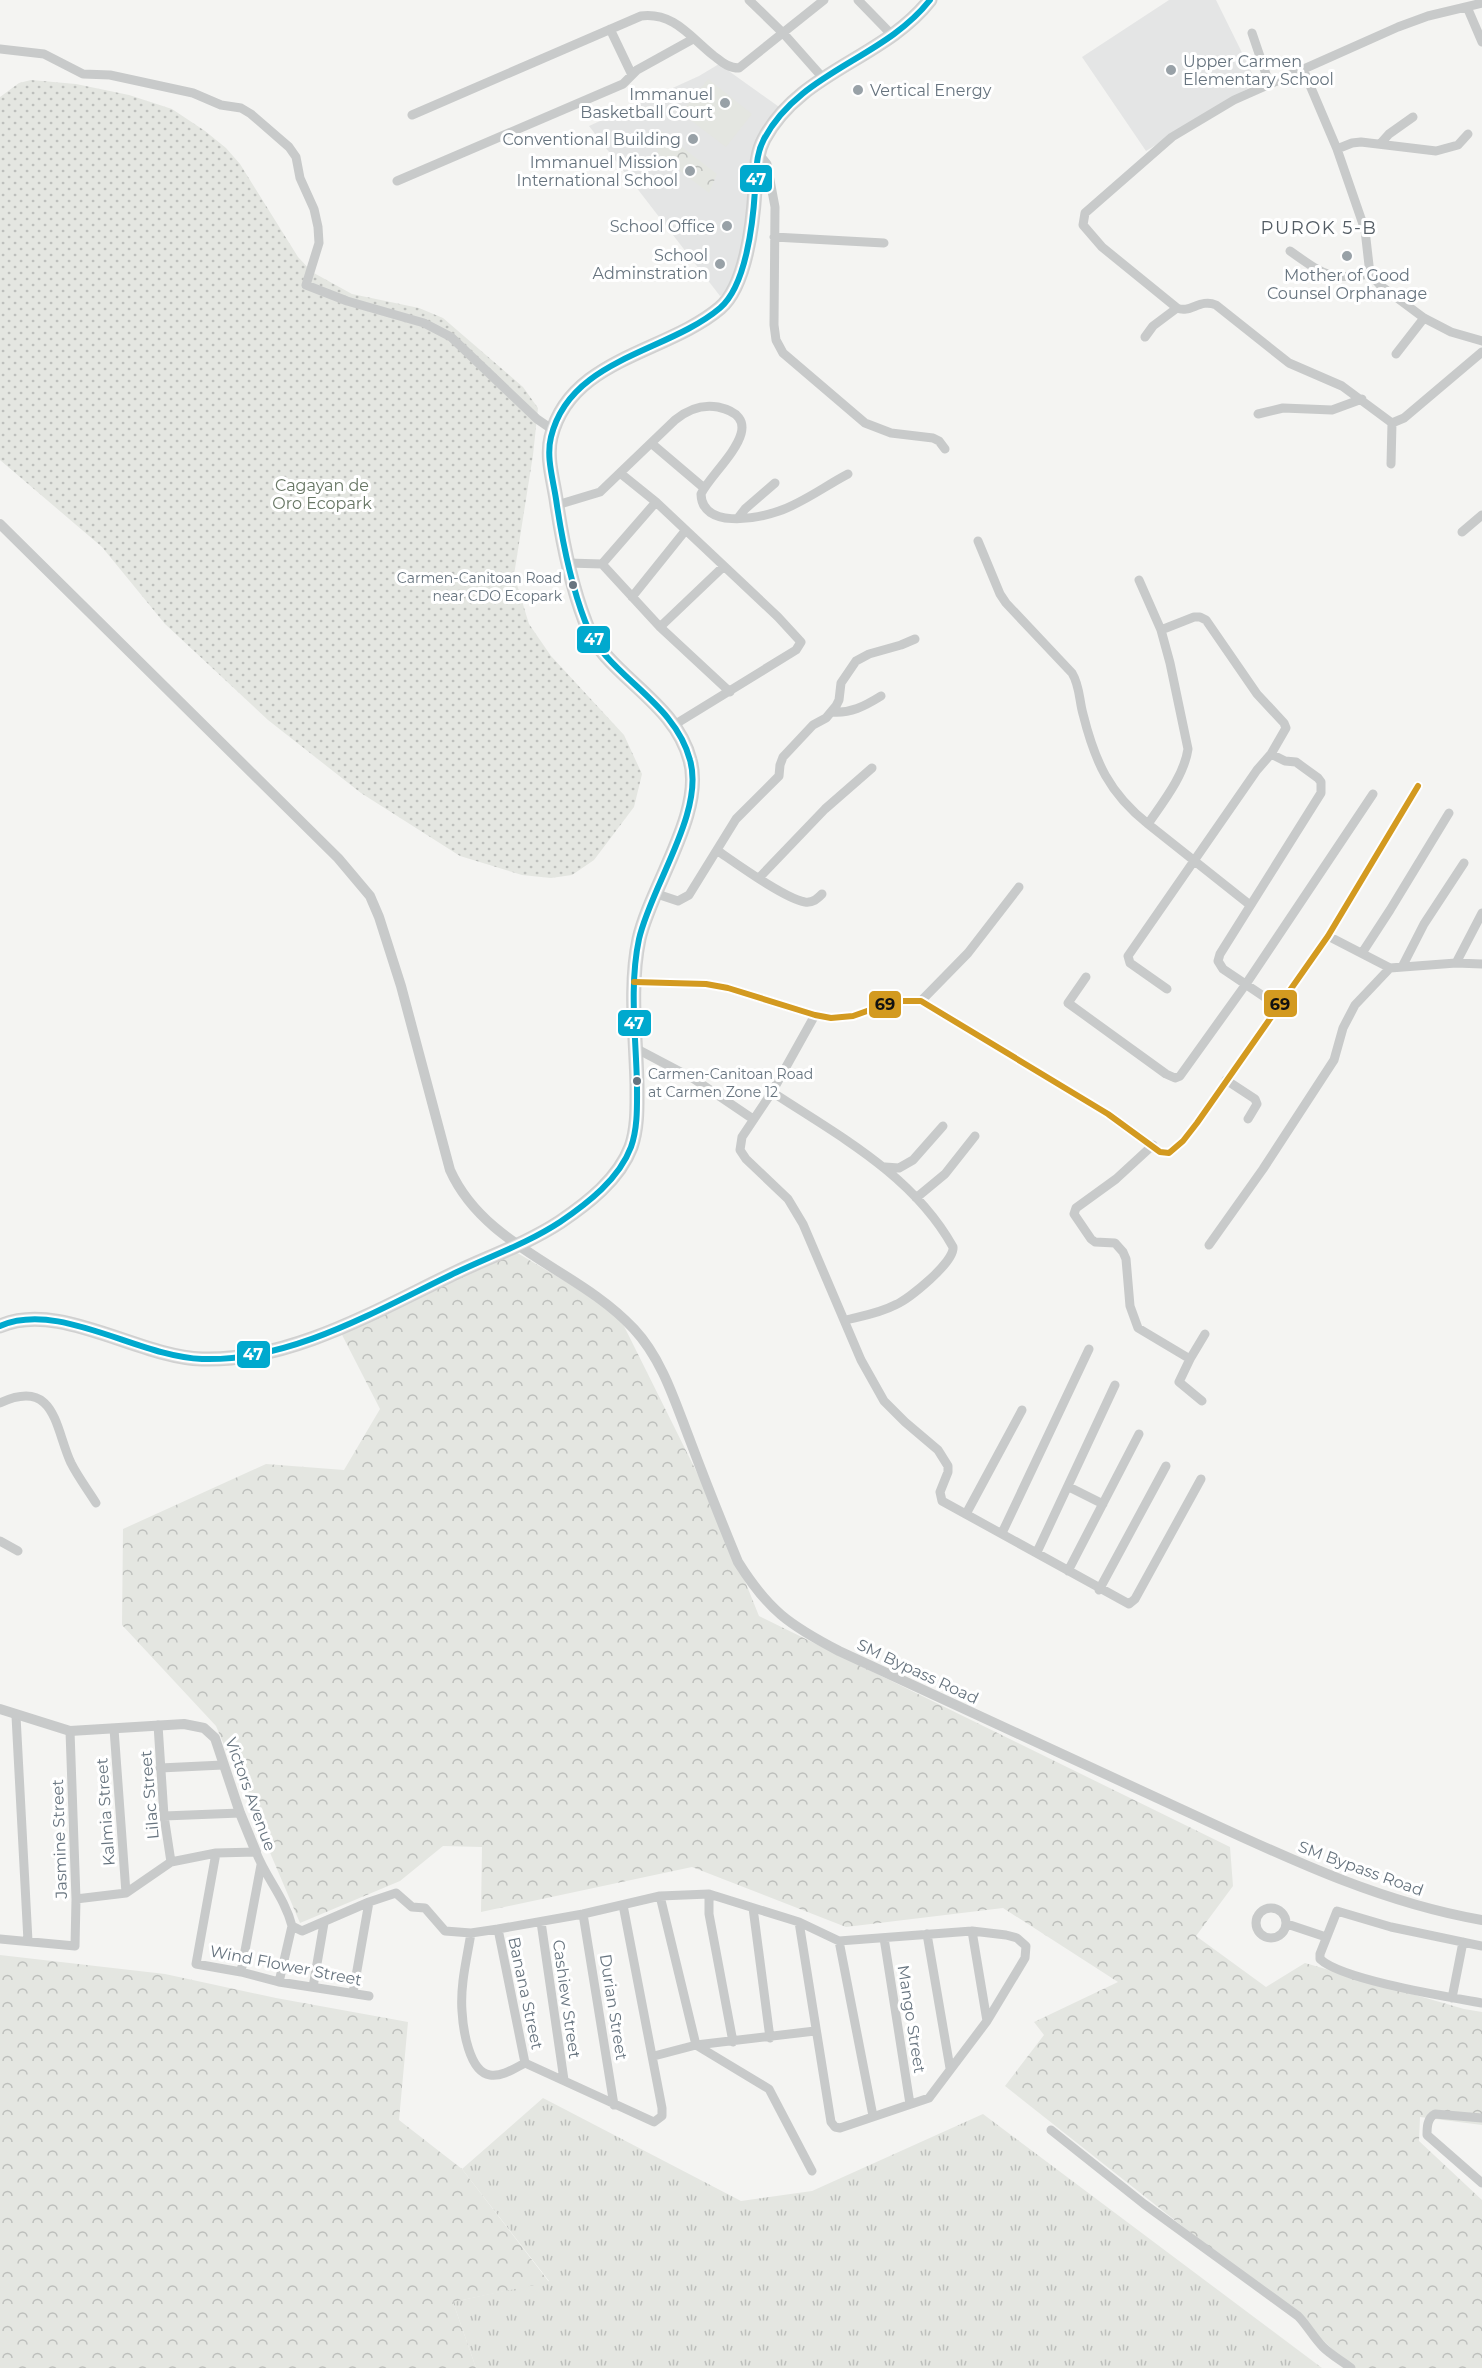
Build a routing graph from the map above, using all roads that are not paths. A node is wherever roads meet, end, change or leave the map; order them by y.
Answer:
1 (749, 0) edge
2 (824, 0) edge
3 (858, 0) edge
4 (930, 0) edge
5 (1482, 3) edge
6 (1467, 7) junction
7 (610, 29) junction
8 (1252, 33) dead end
9 (784, 34) junction
10 (893, 36) junction
11 (693, 39) junction
12 (1482, 42) edge
13 (0, 49) edge
14 (1303, 69) junction
15 (632, 75) junction
16 (823, 78) junction
17 (1269, 83) junction
18 (412, 115) dead end
19 (1413, 117) dead end
20 (1468, 134) dead end
21 (1381, 143) junction
22 (1337, 149) junction
23 (758, 153) junction
24 (397, 181) dead end
25 (774, 237) junction
26 (884, 243) dead end
27 (1290, 251) dead end
28 (1370, 274) junction
29 (1177, 308) junction
30 (1424, 318) junction
31 (1145, 337) dead end
32 (1482, 341) edge
33 (1482, 352) edge
34 (1396, 354) dead end
35 (1362, 399) junction
36 (1258, 414) dead end
37 (1392, 423) junction
38 (553, 430) junction
39 (651, 443) junction
40 (945, 449) dead end
41 (1391, 464) dead end
42 (620, 473) junction
43 (848, 474) dead end
44 (776, 483) dead end
45 (704, 488) junction
46 (656, 502) junction
47 (557, 505) junction
48 (1482, 515) edge
49 (738, 518) junction
50 (0, 524) edge
51 (686, 531) junction
52 (1462, 532) dead end
53 (978, 541) dead end
54 (568, 563) junction
55 (602, 564) junction
56 (723, 567) junction
57 (1139, 580) dead end
58 (632, 597) junction
59 (660, 627) junction
60 (1161, 630) junction
61 (915, 639) dead end
62 (730, 692) junction
63 (881, 696) dead end
64 (831, 712) junction
65 (674, 725) junction
66 (1271, 754) junction
67 (872, 768) dead end
68 (1418, 786) dead end
69 (1373, 794) dead end
70 (1449, 813) dead end
71 (1148, 824) junction
72 (718, 851) junction
73 (1194, 862) junction
74 (1464, 863) dead end
75 (759, 878) junction
76 (1019, 887) dead end
77 (654, 893) junction
78 (822, 894) dead end
79 (1250, 904) junction
80 (1482, 913) edge
81 (1328, 936) junction
82 (1362, 953) junction
83 (1456, 963) junction
84 (1482, 964) edge
85 (1402, 967) junction
86 (1390, 968) junction
87 (1086, 977) dead end
88 (634, 982) junction
89 (1246, 984) junction
90 (1167, 989) dead end
91 (921, 1001) junction
92 (1278, 1006) junction
93 (814, 1015) junction
94 (637, 1049) junction
95 (1226, 1080) junction
96 (772, 1092) junction
97 (753, 1119) junction
98 (1248, 1119) dead end
99 (943, 1126) dead end
100 (975, 1136) dead end
101 (1153, 1145) junction
102 (885, 1167) junction
103 (916, 1198) junction
104 (518, 1244) junction
105 (1209, 1245) dead end
106 (846, 1320) junction
107 (0, 1326) edge
108 (1206, 1334) dead end
109 (1089, 1349) dead end
110 (1190, 1359) junction
111 (1115, 1384) dead end
112 (1202, 1401) dead end
113 (0, 1403) edge
114 (1022, 1410) dead end
115 (1139, 1434) dead end
116 (1166, 1466) dead end
117 (1201, 1479) dead end
118 (1069, 1487) junction
119 (96, 1503) dead end
120 (1103, 1504) junction
121 (966, 1514) junction
122 (1002, 1533) junction
123 (0, 1541) edge
124 (18, 1551) dead end
125 (1037, 1552) junction
126 (1068, 1571) junction
127 (1099, 1590) junction
128 (0, 1709) edge
129 (16, 1716) junction
130 (158, 1725) junction
131 (114, 1729) junction
132 (70, 1731) junction
133 (223, 1765) junction
134 (160, 1768) junction
135 (240, 1813) junction
136 (164, 1816) junction
137 (256, 1852) junction
138 (216, 1853) junction
139 (171, 1863) junction
140 (261, 1865) junction
141 (126, 1893) junction
142 (709, 1894) junction
143 (660, 1896) junction
144 (76, 1899) junction
145 (369, 1902) junction
146 (623, 1905) junction
147 (753, 1908) junction
148 (583, 1914) junction
149 (1482, 1920) edge
150 (541, 1922) junction
151 (799, 1922) junction
152 (324, 1923) junction
153 (1287, 1924) dead end
154 (292, 1926) junction
155 (498, 1929) junction
156 (972, 1931) junction
157 (471, 1933) junction
158 (927, 1934) junction
159 (1326, 1937) junction
160 (884, 1938) junction
161 (0, 1939) edge
162 (28, 1941) junction
163 (839, 1941) junction
164 (1462, 1942) junction
165 (1482, 1946) edge
166 (241, 1972) junction
167 (279, 1982) junction
168 (313, 1987) junction
169 (353, 1993) junction
170 (369, 1996) dead end
171 (1452, 1998) junction
172 (1482, 2003) edge
173 (987, 2021) junction
174 (815, 2031) junction
175 (770, 2038) junction
176 (733, 2042) junction
177 (696, 2045) junction
178 (654, 2056) junction
179 (525, 2063) junction
180 (950, 2068) junction
181 (564, 2080) junction
182 (910, 2104) junction
183 (614, 2105) junction
184 (873, 2116) junction
185 (1482, 2118) edge
186 (1051, 2130) dead end
187 (812, 2171) dead end
188 (1482, 2182) edge
189 (1351, 2368) edge

1 - 9 street
2 - 9 street
3 - 10 street
4 - 10 main road
5 - 6 street
6 - 12 street
6 - 14 street
7 - 11 street
7 - 15 street
7 - 18 street
8 - 17 street
9 - 11 street
9 - 16 street
10 - 16 main road
11 - 15 street
13 - 38 street
14 - 17 street
14 - 22 street
15 - 24 street
16 - 23 main road
17 - 29 street
19 - 21 street
20 - 21 street
21 - 22 street
22 - 28 street
23 - 25 street
23 - 38 main road
25 - 26 street
25 - 40 street
27 - 28 street
28 - 30 street
29 - 31 street
29 - 35 street
30 - 32 street
30 - 34 street
33 - 37 street
35 - 36 street
35 - 37 street
37 - 41 street
38 - 47 main road
39 - 42 street
39 - 45 street
39 - 45 street
42 - 46 street
42 - 47 street
43 - 49 street
44 - 49 street
45 - 49 street
46 - 51 street
46 - 55 street
47 - 54 main road
48 - 52 street
50 - 104 street, SM Bypass Road
51 - 56 street
51 - 58 street
53 - 71 street
54 - 55 street
54 - 65 main road
55 - 58 street
56 - 59 street
56 - 62 street
57 - 60 street
58 - 59 street
59 - 62 street
60 - 66 street
60 - 71 street
61 - 64 street
62 - 65 street
63 - 64 street
64 - 72 street
65 - 77 main road
66 - 73 street
66 - 79 street
67 - 75 street
68 - 81 street
69 - 89 street
70 - 82 street
71 - 73 street
72 - 75 street
72 - 77 street
73 - 79 street
73 - 90 street
74 - 85 street
75 - 78 street
76 - 91 street
77 - 88 main road
79 - 89 street
80 - 83 street
81 - 82 street
81 - 92 street
82 - 86 street
83 - 84 street
83 - 85 street
85 - 86 street
86 - 105 street
87 - 89 street
88 - 93 street
88 - 94 main road
89 - 92 street
91 - 93 street
91 - 101 street
92 - 95 street
93 - 96 street
94 - 97 street
94 - 104 main road
95 - 98 street
95 - 101 street
96 - 97 street
96 - 102 street
97 - 106 street
99 - 102 street
100 - 103 street
101 - 110 street
102 - 103 street
103 - 106 street
104 - 107 main road
104 - 149 street, SM Bypass Road
106 - 121 street
108 - 110 street
109 - 122 street
110 - 112 street
111 - 118 street
113 - 119 street
114 - 121 street
115 - 120 street
116 - 127 street
117 - 127 street
118 - 120 street
118 - 125 street
120 - 126 street
121 - 122 street
122 - 125 street
123 - 124 street
125 - 126 street
126 - 127 street
128 - 129 street, Victors Avenue
129 - 132 street, Victors Avenue
129 - 162 street
130 - 131 street, Victors Avenue
130 - 133 street, Victors Avenue
130 - 134 street, Lilac Street
131 - 132 street, Victors Avenue
131 - 141 street, Kalmia Street
132 - 144 street, Jasmine Street
133 - 134 street
133 - 135 street, Victors Avenue
134 - 136 street, Lilac Street
135 - 136 street
135 - 137 street, Victors Avenue
136 - 139 street, Lilac Street
137 - 138 street
137 - 140 street, Victors Avenue
138 - 139 street
138 - 166 street, Wind Flower Street
139 - 141 street
140 - 154 street, Victors Avenue
140 - 166 street
141 - 144 street
142 - 143 street
142 - 147 street
142 - 176 street
143 - 146 street
143 - 177 street
144 - 162 street, Jasmine Street
145 - 152 street
145 - 157 street
145 - 169 street
146 - 148 street
146 - 178 street
147 - 151 street
147 - 175 street
148 - 150 street
148 - 183 street, Durian Street
150 - 155 street
150 - 181 street, Cashiew Street
151 - 163 street
151 - 174 street
152 - 154 street
152 - 168 street
153 - 159 street
154 - 167 street
155 - 157 street
155 - 179 street, Banana Street
156 - 158 street
156 - 173 street
156 - 173 street
157 - 179 street
158 - 160 street
158 - 180 street
159 - 164 street
159 - 171 street
160 - 163 street
160 - 182 street, Mango Street
161 - 162 street
163 - 184 street
164 - 165 street
164 - 171 street
166 - 167 street, Wind Flower Street
167 - 168 street, Wind Flower Street
168 - 169 street, Wind Flower Street
169 - 170 street, Wind Flower Street
171 - 172 street
173 - 180 street
174 - 175 street
174 - 184 street
175 - 176 street
176 - 177 street
177 - 178 street
177 - 187 street
178 - 183 street
179 - 181 street
180 - 182 street
181 - 183 street
182 - 184 street
185 - 188 street
186 - 189 street

